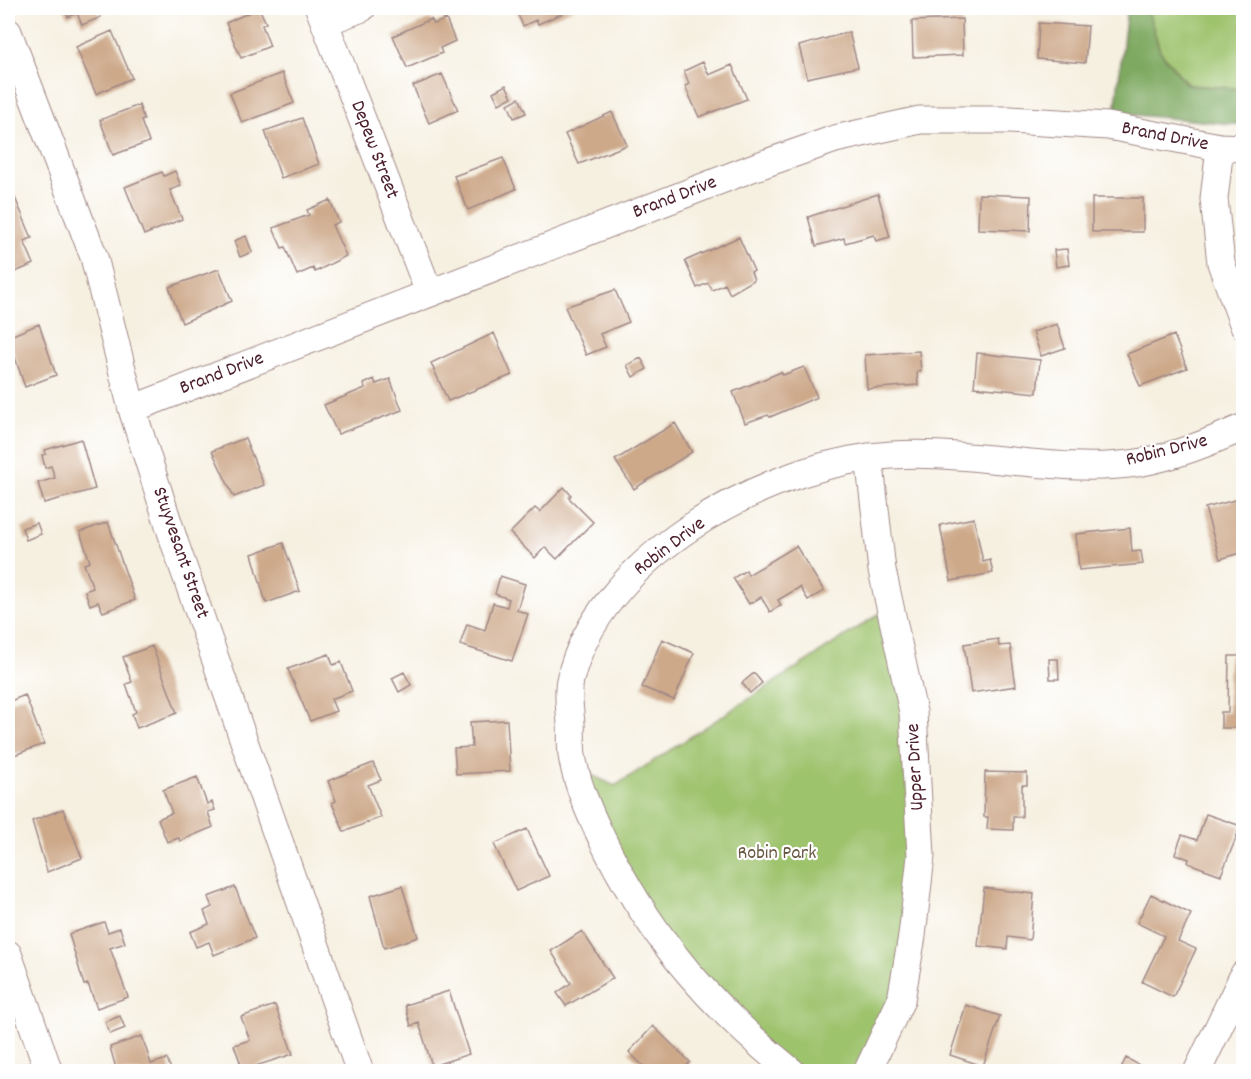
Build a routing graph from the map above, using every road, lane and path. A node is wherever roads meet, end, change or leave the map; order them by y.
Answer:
1 (362, 8) edge
2 (322, 15) edge
3 (8, 32) edge
4 (1232, 147) edge
5 (429, 292) junction
6 (1244, 326) edge
7 (132, 409) junction
8 (1244, 427) edge
9 (869, 457) junction
10 (8, 954) edge
11 (1244, 974) edge
12 (49, 1071) edge
13 (360, 1071) edge
14 (792, 1071) edge
15 (867, 1071) edge
16 (1197, 1071) edge

1 - 2 street
2 - 5 street, Depew Street
3 - 7 street, Stuyvesant Street
4 - 5 street, Brand Drive
4 - 6 street
5 - 7 street, Brand Drive
7 - 13 street, Stuyvesant Street
8 - 9 street, Robin Drive
9 - 14 street, Robin Drive
9 - 15 street, Upper Drive
10 - 12 street
11 - 16 street

